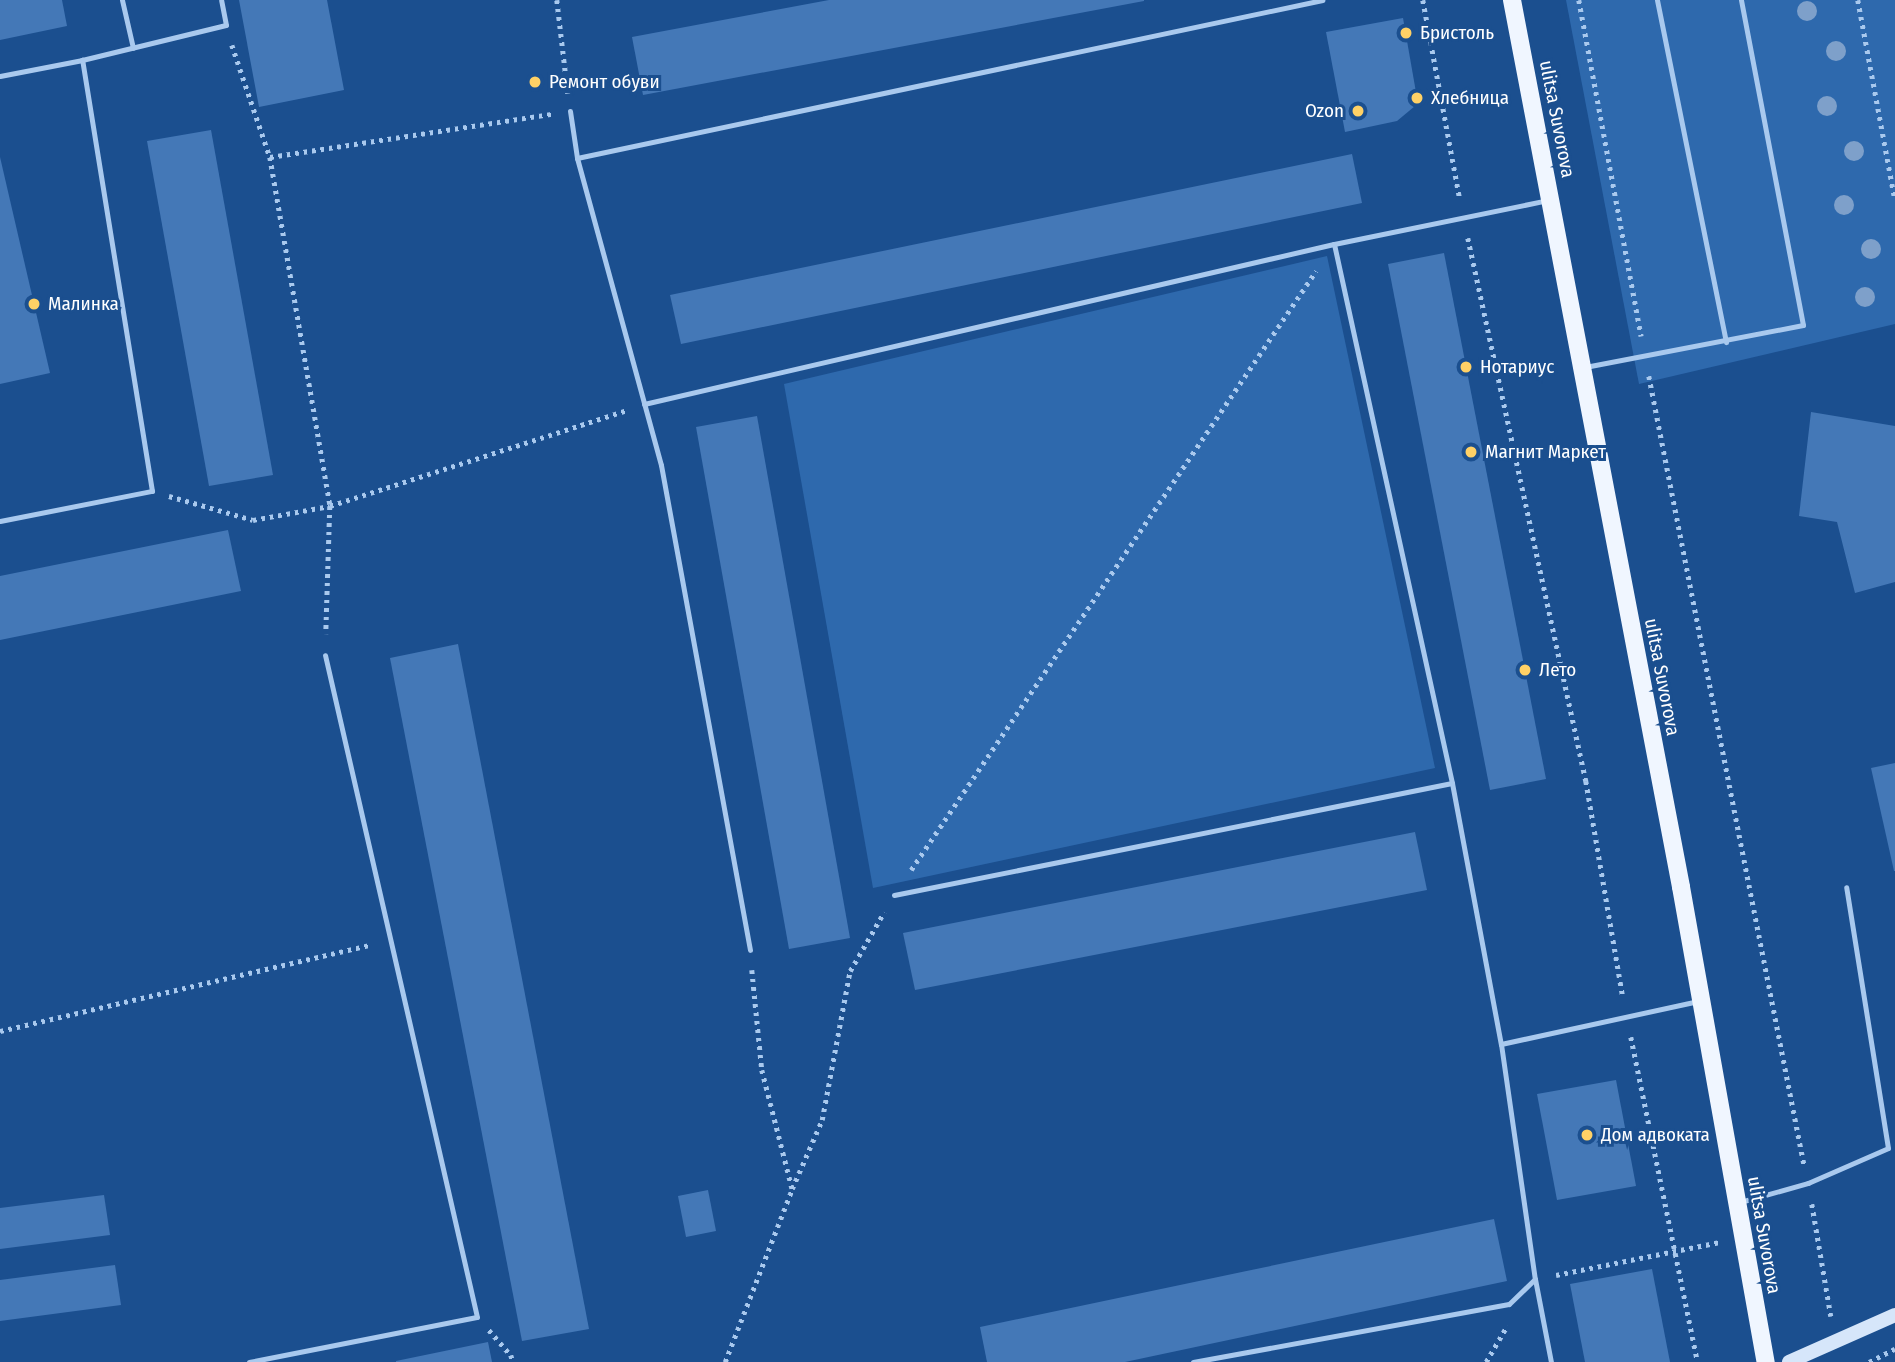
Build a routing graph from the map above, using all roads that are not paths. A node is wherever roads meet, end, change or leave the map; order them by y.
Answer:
1 (122, 0) edge
2 (221, 0) edge
3 (1322, 0) edge
4 (1512, 0) edge
5 (1657, 0) edge
6 (1741, 0) edge
7 (133, 48) junction
8 (82, 60) junction
9 (0, 76) edge
10 (570, 111) road end
11 (577, 158) junction
12 (1551, 199) junction
13 (1334, 244) junction
14 (1726, 341) junction
15 (1582, 368) junction
16 (644, 404) junction
17 (0, 521) edge
18 (325, 655) road end
19 (1452, 783) junction
20 (1846, 887) dead end
21 (894, 895) road end
22 (750, 950) road end
23 (1701, 1000) junction
24 (1502, 1044) junction
25 (1737, 1202) junction
26 (1535, 1279) junction
27 (1895, 1315) edge
28 (248, 1362) edge
29 (1193, 1362) edge
30 (1551, 1362) edge
31 (1766, 1362) edge
32 (1789, 1362) edge

1 - 7 lane
2 - 7 lane
3 - 11 lane
4 - 12 main road, ulitsa Suvorova
5 - 14 lane
6 - 14 lane
7 - 8 lane
8 - 9 lane
8 - 17 lane
10 - 11 lane
11 - 16 lane
12 - 13 lane
12 - 15 main road, ulitsa Suvorova
13 - 16 lane
13 - 19 lane
14 - 15 lane
15 - 23 main road, ulitsa Suvorova
16 - 22 lane
18 - 28 lane
19 - 21 lane
19 - 24 lane
20 - 25 lane
23 - 24 lane
23 - 25 main road, ulitsa Suvorova
24 - 26 lane
25 - 31 main road, ulitsa Suvorova
26 - 29 lane
26 - 30 lane
27 - 32 main road

